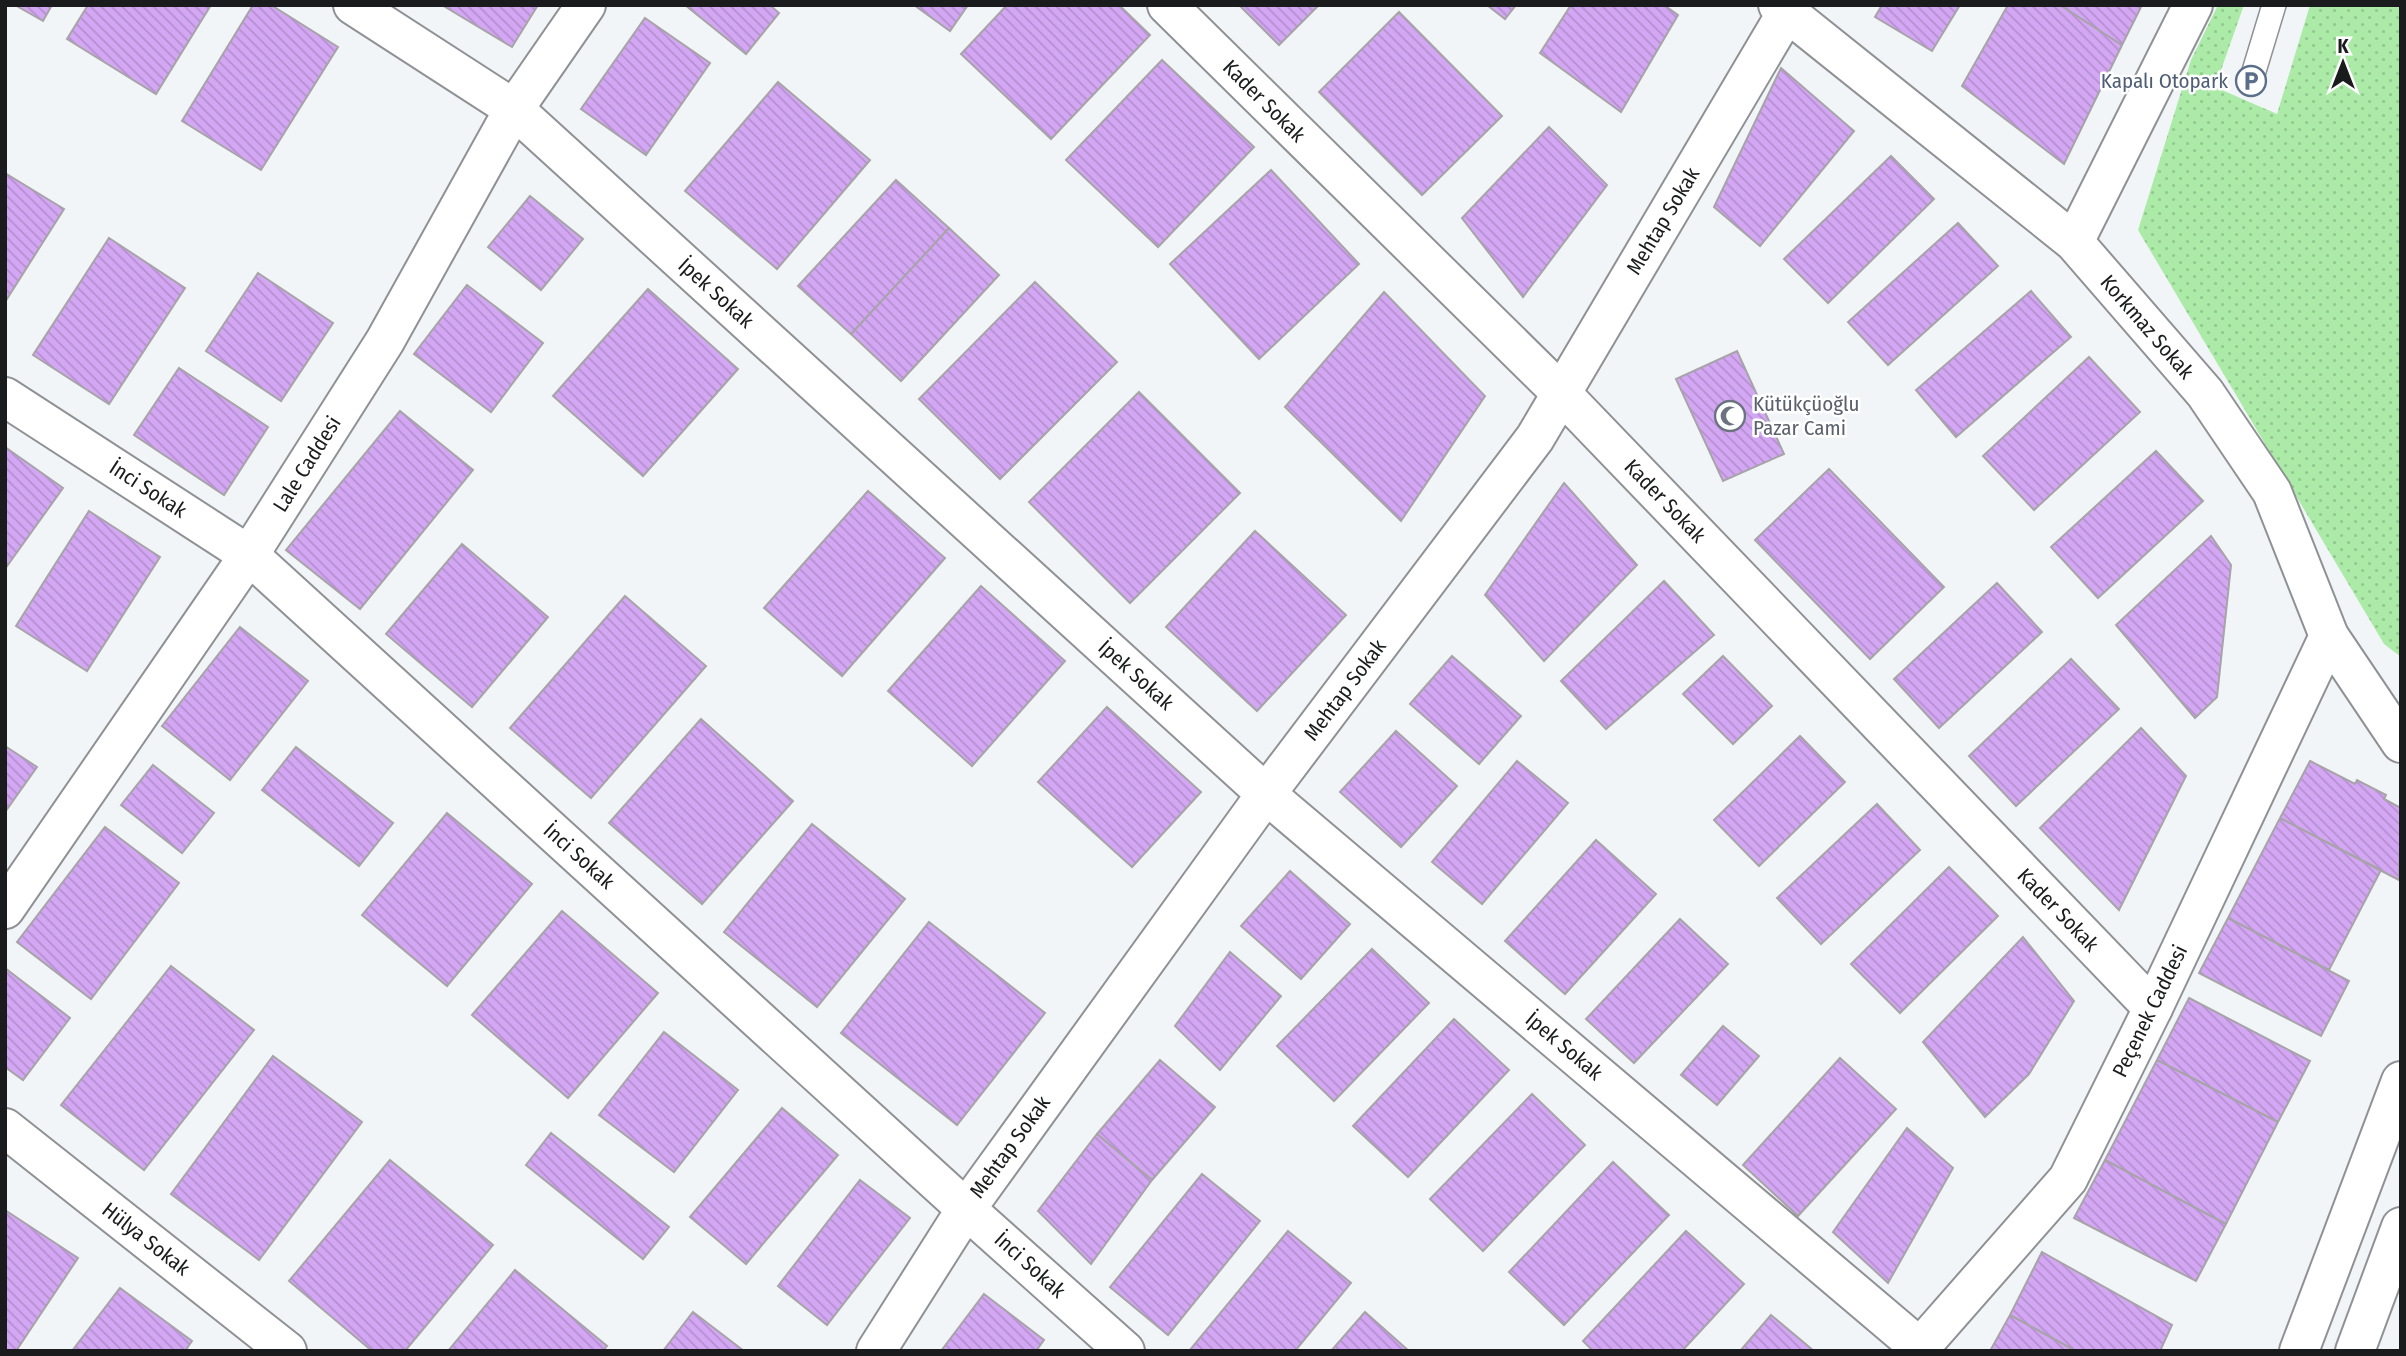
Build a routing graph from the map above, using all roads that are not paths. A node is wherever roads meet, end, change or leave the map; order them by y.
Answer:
1 (353, 5) edge
2 (586, 5) edge
3 (1167, 5) edge
4 (2193, 5) edge
5 (2274, 5) edge
6 (1782, 8) edge
7 (2251, 81) dead end
8 (514, 109) junction
9 (2074, 242) junction
10 (1561, 393) junction
11 (5, 397) edge
12 (249, 555) junction
13 (2329, 636) junction
14 (2401, 743) edge
15 (1266, 794) junction
16 (5, 909) edge
17 (2153, 1008) junction
18 (2401, 1081) edge
19 (5, 1128) edge
20 (966, 1209) junction
21 (2401, 1227) edge
22 (1918, 1349) edge
23 (287, 1351) edge
24 (876, 1351) edge
25 (1125, 1351) edge
26 (2299, 1351) edge
27 (2354, 1351) edge

1 - 8 street, İpek Sokak
2 - 8 street, Lale Caddesi
3 - 10 street, Kader Sokak
4 - 9 street
5 - 7 lane
6 - 9 street, Korkmaz Sokak
6 - 10 street, Mehtap Sokak
8 - 12 street, Lale Caddesi
8 - 15 street, İpek Sokak
9 - 13 street, Korkmaz Sokak
10 - 15 street, Mehtap Sokak
10 - 17 street, Kader Sokak
11 - 12 street, İnci Sokak
12 - 16 street, Lale Caddesi
12 - 20 street, İnci Sokak
13 - 14 street, Korkmaz Sokak
13 - 17 street, Peçenek Caddesi
15 - 20 street, Mehtap Sokak
15 - 22 street, İpek Sokak
17 - 22 street, Peçenek Caddesi
18 - 26 street
19 - 23 street, Hülya Sokak
20 - 24 street, Mehtap Sokak
20 - 25 street, İnci Sokak
21 - 27 street

